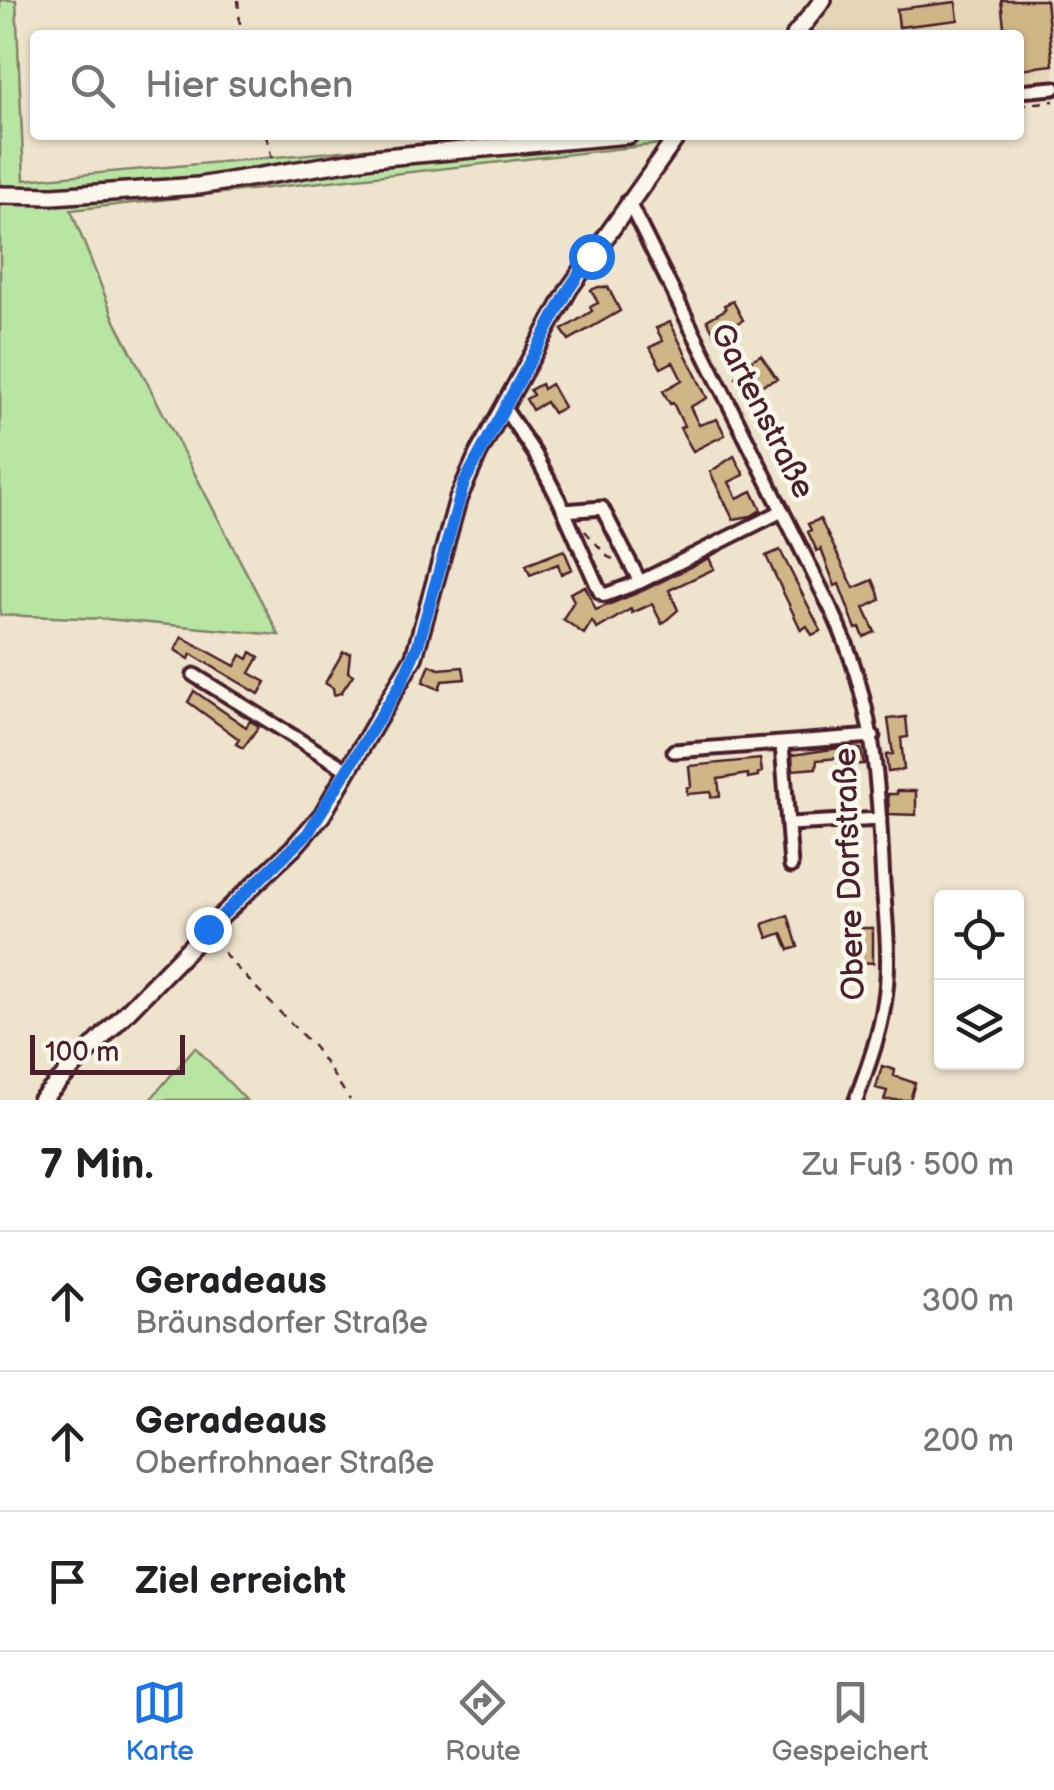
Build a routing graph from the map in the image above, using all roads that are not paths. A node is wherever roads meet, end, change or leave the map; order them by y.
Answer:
1 (823, 0) edge
2 (798, 30) edge
3 (1054, 88) edge
4 (1024, 91) edge
5 (573, 140) edge
6 (674, 140) edge
7 (0, 195) edge
8 (628, 201) junction
9 (504, 408) junction
10 (564, 511) junction
11 (782, 511) junction
12 (640, 582) junction
13 (848, 645) joint
14 (194, 675) dead end
15 (873, 736) junction
16 (782, 744) junction
17 (674, 752) dead end
18 (349, 771) junction
19 (880, 820) junction
20 (790, 824) junction
21 (791, 866) dead end
22 (40, 1100) edge
23 (856, 1100) edge

1 - 2 street
3 - 4 street
5 - 7 street
6 - 8 street
8 - 9 street
8 - 11 street, Gartenstraße
9 - 10 street
9 - 18 street
10 - 12 street
10 - 12 street
11 - 12 street
11 - 13 street, Gartenstraße
13 - 15 street, Obere Dorfstraße
14 - 18 street
15 - 16 street
15 - 19 street, Obere Dorfstraße
16 - 17 street
16 - 20 street
18 - 22 street
19 - 20 street
19 - 23 street, Obere Dorfstraße
20 - 21 street

